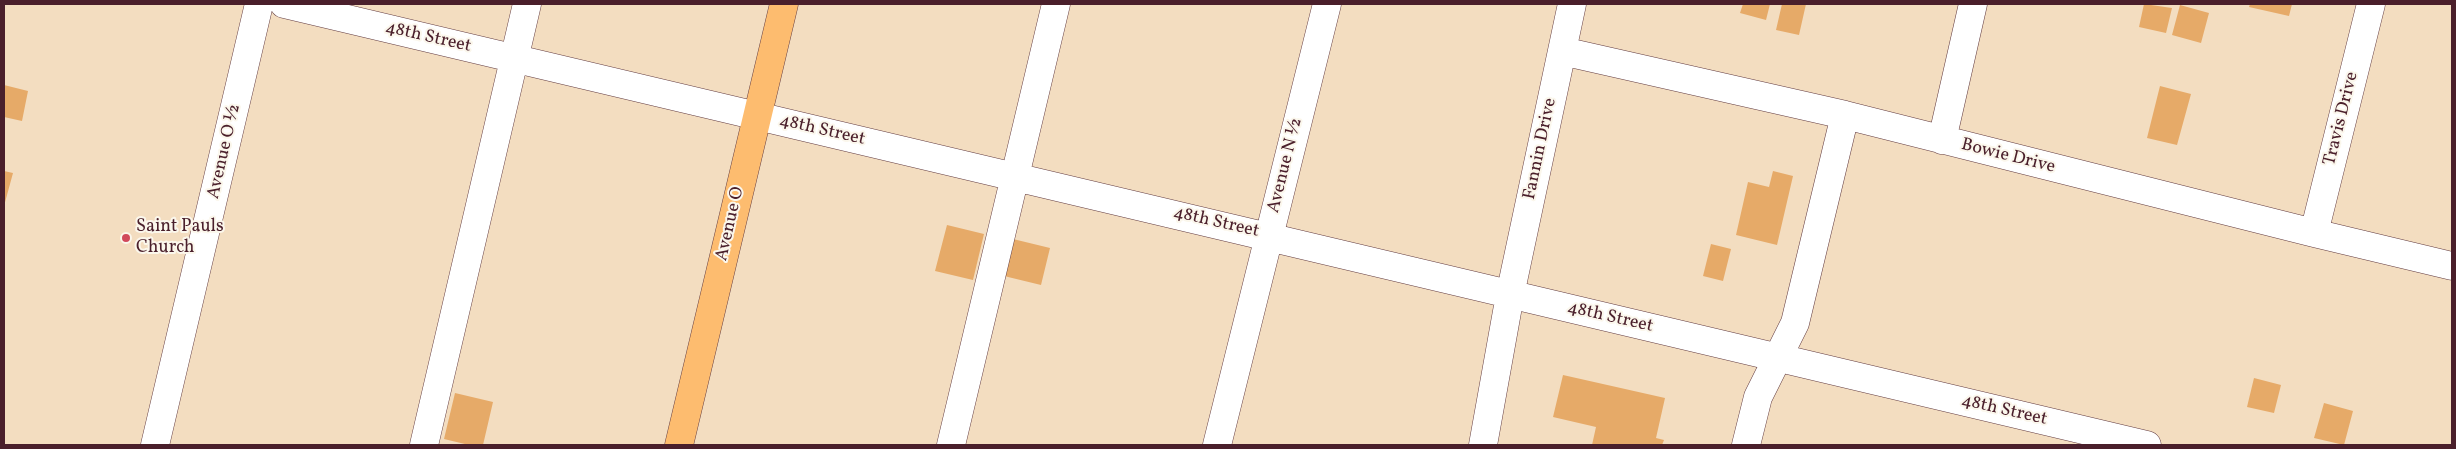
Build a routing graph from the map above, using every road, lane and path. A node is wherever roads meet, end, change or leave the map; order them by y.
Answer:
1 (259, 4) edge
2 (284, 4) edge
3 (527, 4) edge
4 (784, 4) edge
5 (1056, 4) edge
6 (1327, 4) edge
7 (1572, 4) edge
8 (1973, 4) edge
9 (2371, 4) edge
10 (1562, 51) junction
11 (514, 58) junction
12 (1845, 115) junction
13 (757, 116) junction
14 (1942, 140) junction
15 (1013, 177) junction
16 (2314, 234) junction
17 (1269, 236) junction
18 (2452, 266) edge
19 (1510, 295) junction
20 (1777, 357) junction
21 (155, 445) edge
22 (424, 445) edge
23 (679, 445) edge
24 (951, 445) edge
25 (1217, 445) edge
26 (1483, 445) edge
27 (1746, 445) edge
28 (2147, 445) edge

1 - 21 street, Avenue O ½
2 - 11 street, 48th Street
3 - 11 street
4 - 13 main road, Avenue O
5 - 15 street
6 - 17 street, Avenue N ½
7 - 10 street, Fannin Drive
8 - 14 street
9 - 16 street, Travis Drive
10 - 12 street, Bowie Drive
10 - 19 street, Fannin Drive
11 - 13 street, 48th Street
11 - 22 street
12 - 14 street, Bowie Drive
12 - 20 street
13 - 15 street, 48th Street
13 - 23 main road, Avenue O
14 - 16 street, Bowie Drive
15 - 17 street, 48th Street
15 - 24 street
16 - 18 street, Bowie Drive
17 - 19 street, 48th Street
17 - 25 street, Avenue N ½
19 - 20 street, 48th Street
19 - 26 street, Fannin Drive
20 - 27 street
20 - 28 street, 48th Street

